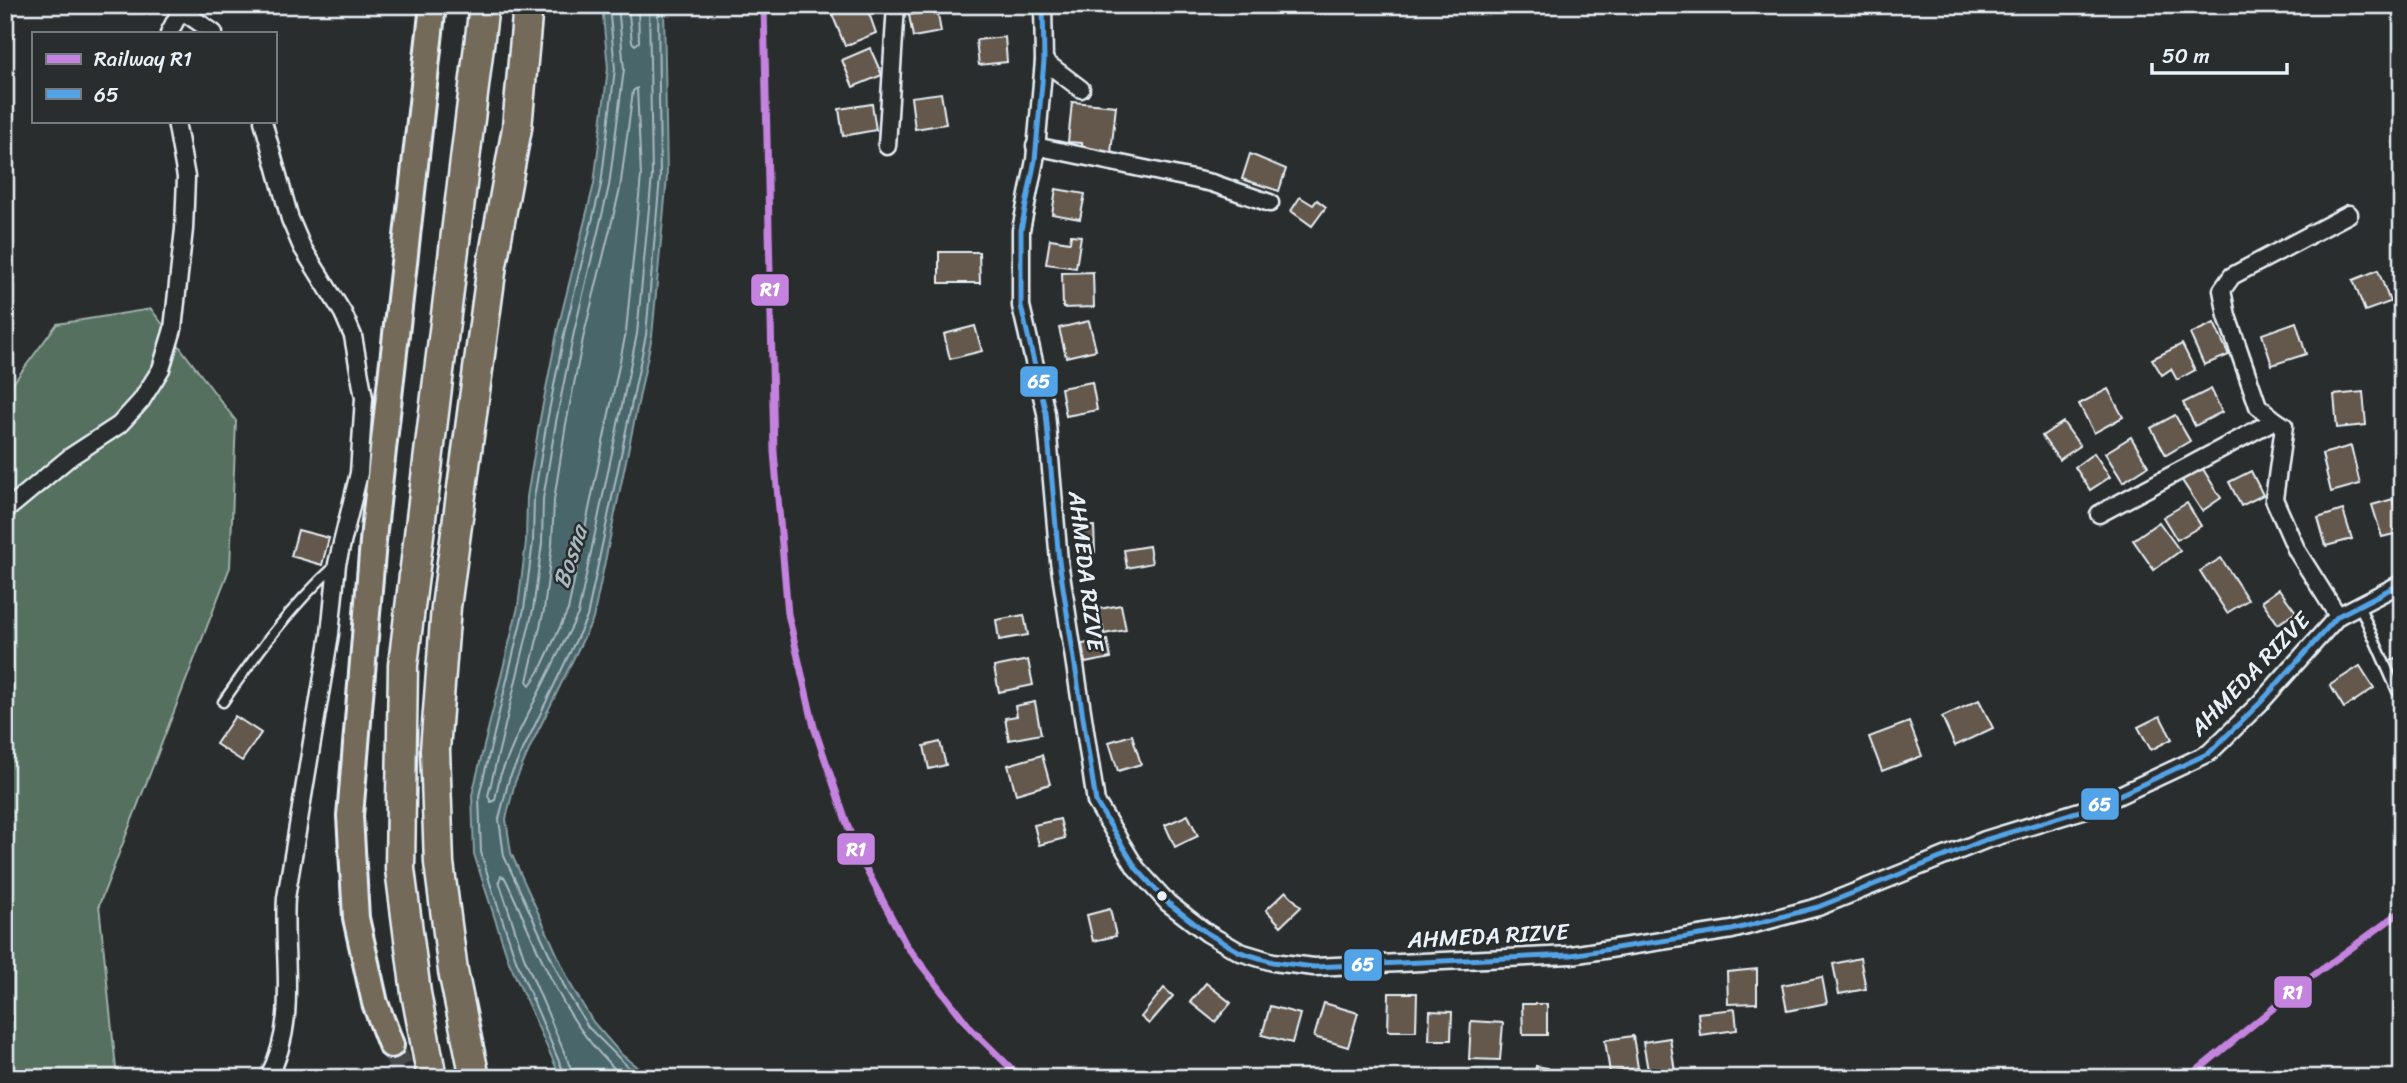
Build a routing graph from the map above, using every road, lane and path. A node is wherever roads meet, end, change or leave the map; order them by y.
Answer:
1 (433, 5) edge
2 (484, 5) edge
3 (528, 5) edge
4 (896, 5) edge
5 (1042, 5) edge
6 (181, 8) edge
7 (169, 32) edge
8 (213, 32) edge
9 (1044, 61) junction
10 (1081, 89) dead end
11 (176, 122) edge
12 (263, 122) edge
13 (887, 146) dead end
14 (1035, 146) junction
15 (1270, 203) dead end
16 (2349, 214) dead end
17 (2275, 420) junction
18 (5, 511) edge
19 (2099, 514) dead end
20 (346, 530) junction
21 (374, 530) junction
22 (337, 564) junction
23 (2402, 583) edge
24 (2359, 605) junction
25 (2338, 616) junction
26 (2397, 691) dead end
27 (223, 702) dead end
28 (391, 1045) tunnel mouth
29 (268, 1078) edge
30 (432, 1078) edge
31 (475, 1078) edge

1 - 21 main road
2 - 30 highway
3 - 31 highway
4 - 13 street
5 - 9 street, AHMEDA RIZVE
6 - 7 street
6 - 8 street
9 - 10 street
9 - 14 street, AHMEDA RIZVE
11 - 18 street
12 - 20 street
14 - 15 street
14 - 25 street, AHMEDA RIZVE
16 - 17 street
17 - 19 street
17 - 25 street
20 - 21 street
20 - 22 street
21 - 28 main road
22 - 27 lane
22 - 29 street
23 - 24 street, AHMEDA RIZVE
24 - 25 street, AHMEDA RIZVE
24 - 26 lane

